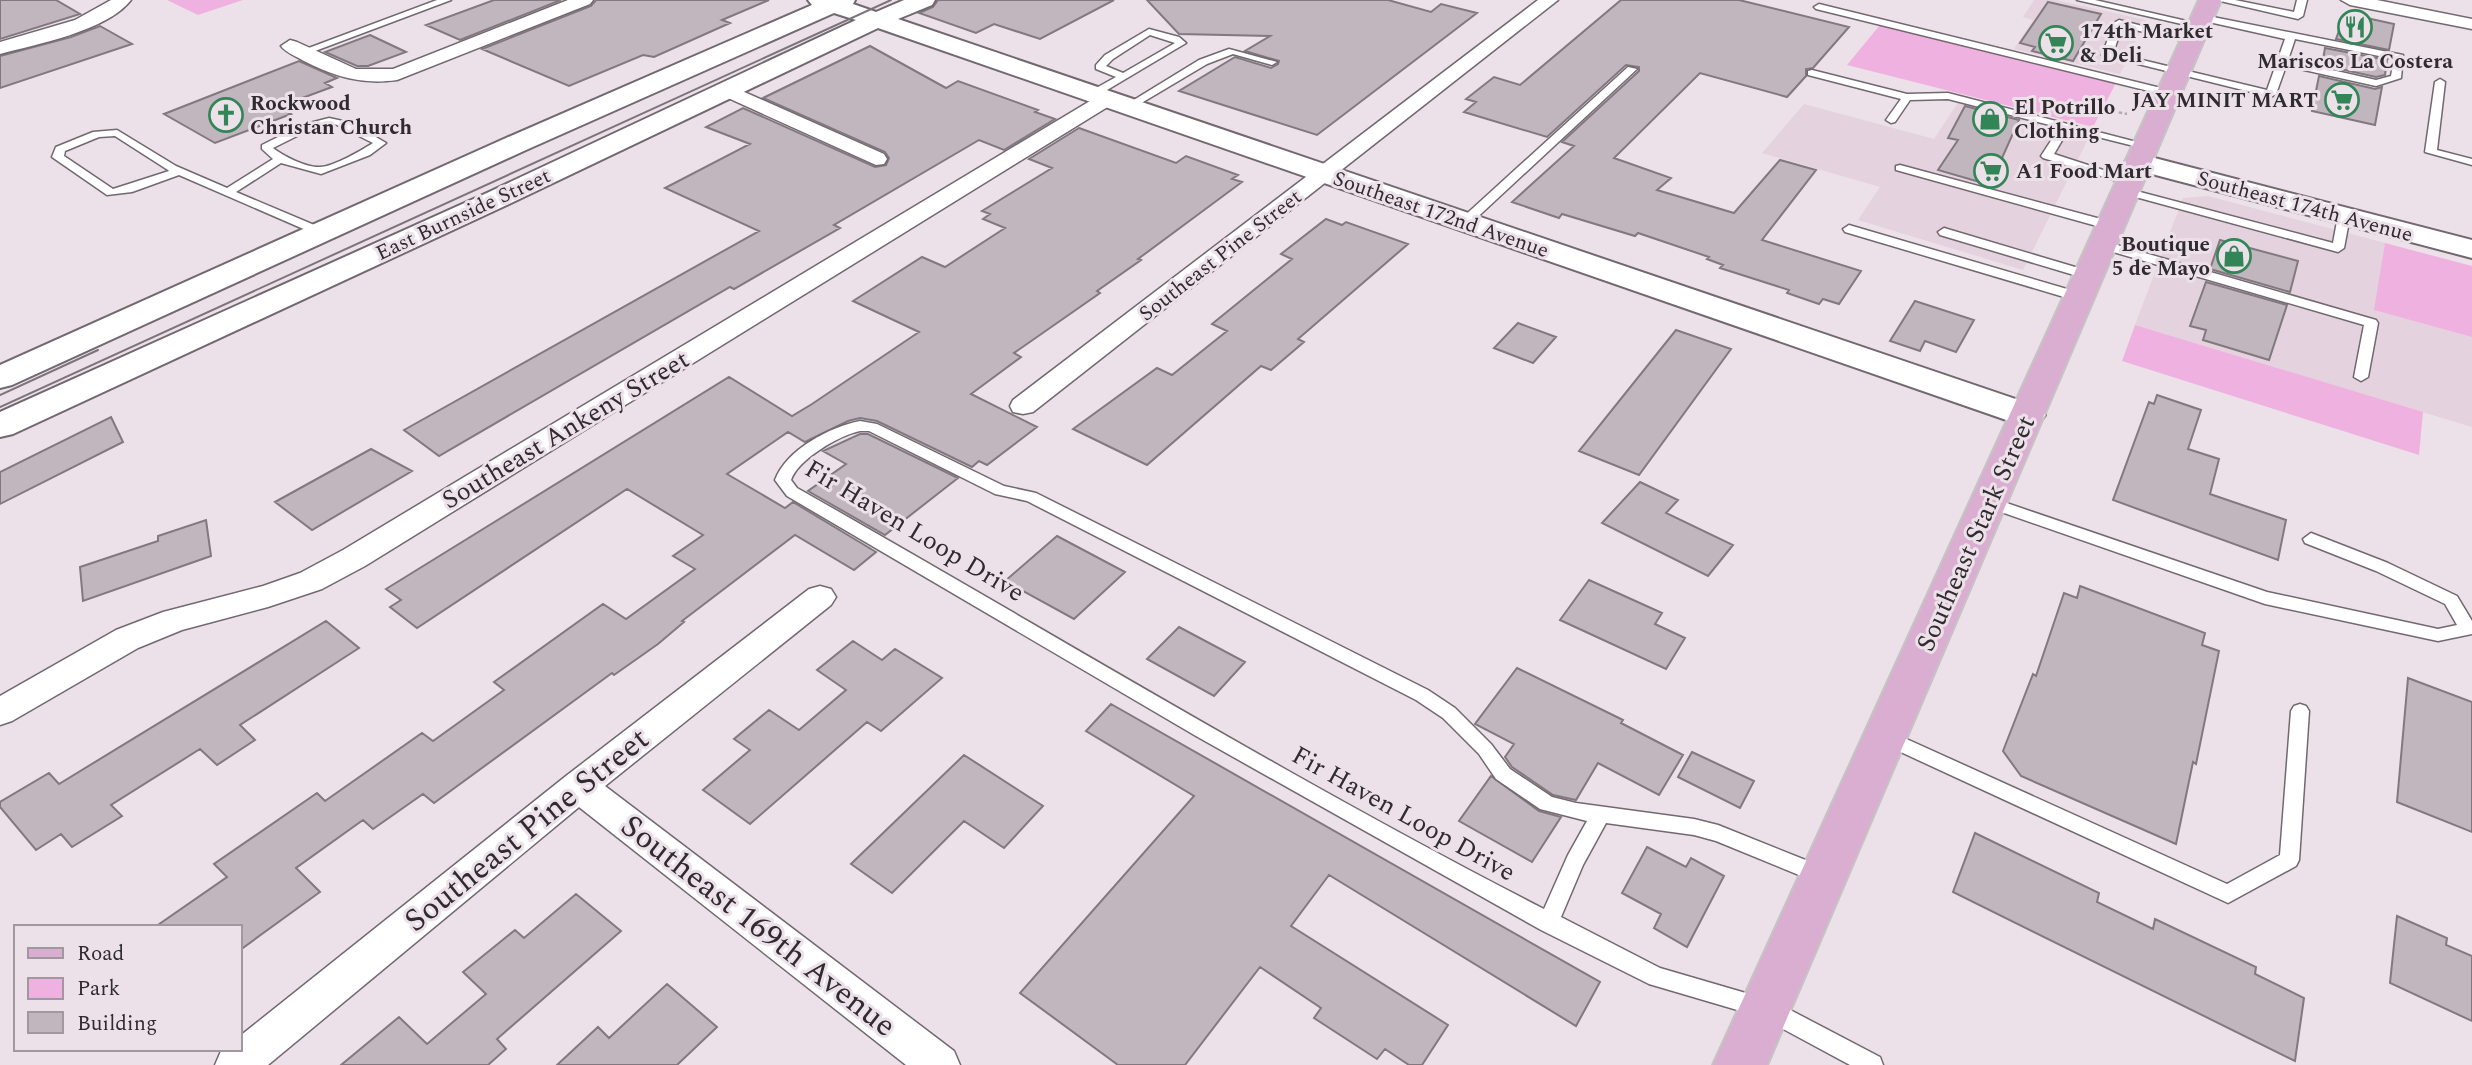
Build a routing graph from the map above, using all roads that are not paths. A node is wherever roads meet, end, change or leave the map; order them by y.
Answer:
1 (122, 0) edge
2 (446, 0) edge
3 (584, 0) edge
4 (924, 0) edge
5 (1549, 0) edge
6 (2082, 0) edge
7 (2302, 0) edge
8 (2357, 1) edge
9 (2399, 5) edge
10 (846, 7) edge
11 (1819, 7) dead end
12 (2472, 24) edge
13 (2196, 35) edge
14 (2291, 37) junction
15 (0, 48) edge
16 (297, 49) joint
17 (1272, 62) dead end
18 (2282, 62) junction
19 (1632, 69) dead end
20 (1812, 73) dead end
21 (2440, 82) dead end
22 (724, 89) junction
23 (1113, 94) junction
24 (1906, 97) junction
25 (1891, 120) dead end
26 (2084, 130) junction
27 (280, 159) junction
28 (876, 159) dead end
29 (2472, 162) edge
30 (1900, 168) dead end
31 (2135, 170) junction
32 (179, 171) junction
33 (1325, 174) junction
34 (228, 192) junction
35 (1465, 222) junction
36 (1849, 229) dead end
37 (1944, 232) dead end
38 (322, 233) junction
39 (2472, 249) edge
40 (2094, 260) junction
41 (2361, 377) dead end
42 (0, 378) edge
43 (1023, 406) dead end
44 (2027, 415) junction
45 (0, 426) edge
46 (1989, 502) junction
47 (2311, 539) dead end
48 (820, 597) dead end
49 (2300, 711) dead end
50 (0, 712) edge
51 (1885, 737) junction
52 (579, 786) junction
53 (1601, 814) junction
54 (1823, 876) junction
55 (1548, 923) junction
56 (1765, 1008) junction
57 (236, 1065) edge
58 (939, 1065) edge
59 (1740, 1065) edge
60 (1871, 1065) edge

1 - 15 street
2 - 16 lane
3 - 16 street
4 - 10 street, East Burnside Street
5 - 33 street, Southeast Pine Street
6 - 13 lane
7 - 13 lane
8 - 9 street
9 - 12 street
10 - 22 street, East Burnside Street
10 - 23 street, Southeast 172nd Avenue
10 - 38 street, East Burnside Street
11 - 13 lane
13 - 13 lane
13 - 14 lane
13 - 18 lane
13 - 31 main road, Southeast Stark Street
14 - 18 lane
14 - 18 lane
17 - 23 lane
19 - 35 lane
20 - 24 lane
21 - 29 lane
22 - 28 street
22 - 45 street, East Burnside Street
23 - 23 lane
23 - 33 street, Southeast 172nd Avenue
23 - 50 street, Southeast Ankeny Street
24 - 25 lane
24 - 26 lane
26 - 31 lane
26 - 31 lane
27 - 27 lane
27 - 34 lane
30 - 40 lane
31 - 39 street, Southeast 174th Avenue
31 - 40 main road, Southeast Stark Street
32 - 32 lane
32 - 34 lane
33 - 35 street, Southeast 172nd Avenue
33 - 43 street, Southeast Pine Street
34 - 38 lane
35 - 44 street, Southeast 172nd Avenue
36 - 40 lane
37 - 40 lane
38 - 42 street, East Burnside Street
40 - 41 lane
40 - 44 main road, Southeast Stark Street
44 - 46 main road, Southeast Stark Street
46 - 47 lane
46 - 51 main road, Southeast Stark Street
48 - 52 street, Southeast Pine Street
49 - 51 lane
51 - 54 main road, Southeast Stark Street
52 - 57 street, Southeast Pine Street
52 - 58 street, Southeast 169th Avenue
53 - 54 lane, Fir Haven Loop Drive
53 - 55 lane
53 - 55 lane, Fir Haven Loop Drive
54 - 56 main road, Southeast Stark Street
55 - 56 lane, Fir Haven Loop Drive
56 - 59 main road, Southeast Stark Street
56 - 60 lane, Fir Haven Loop Drive

